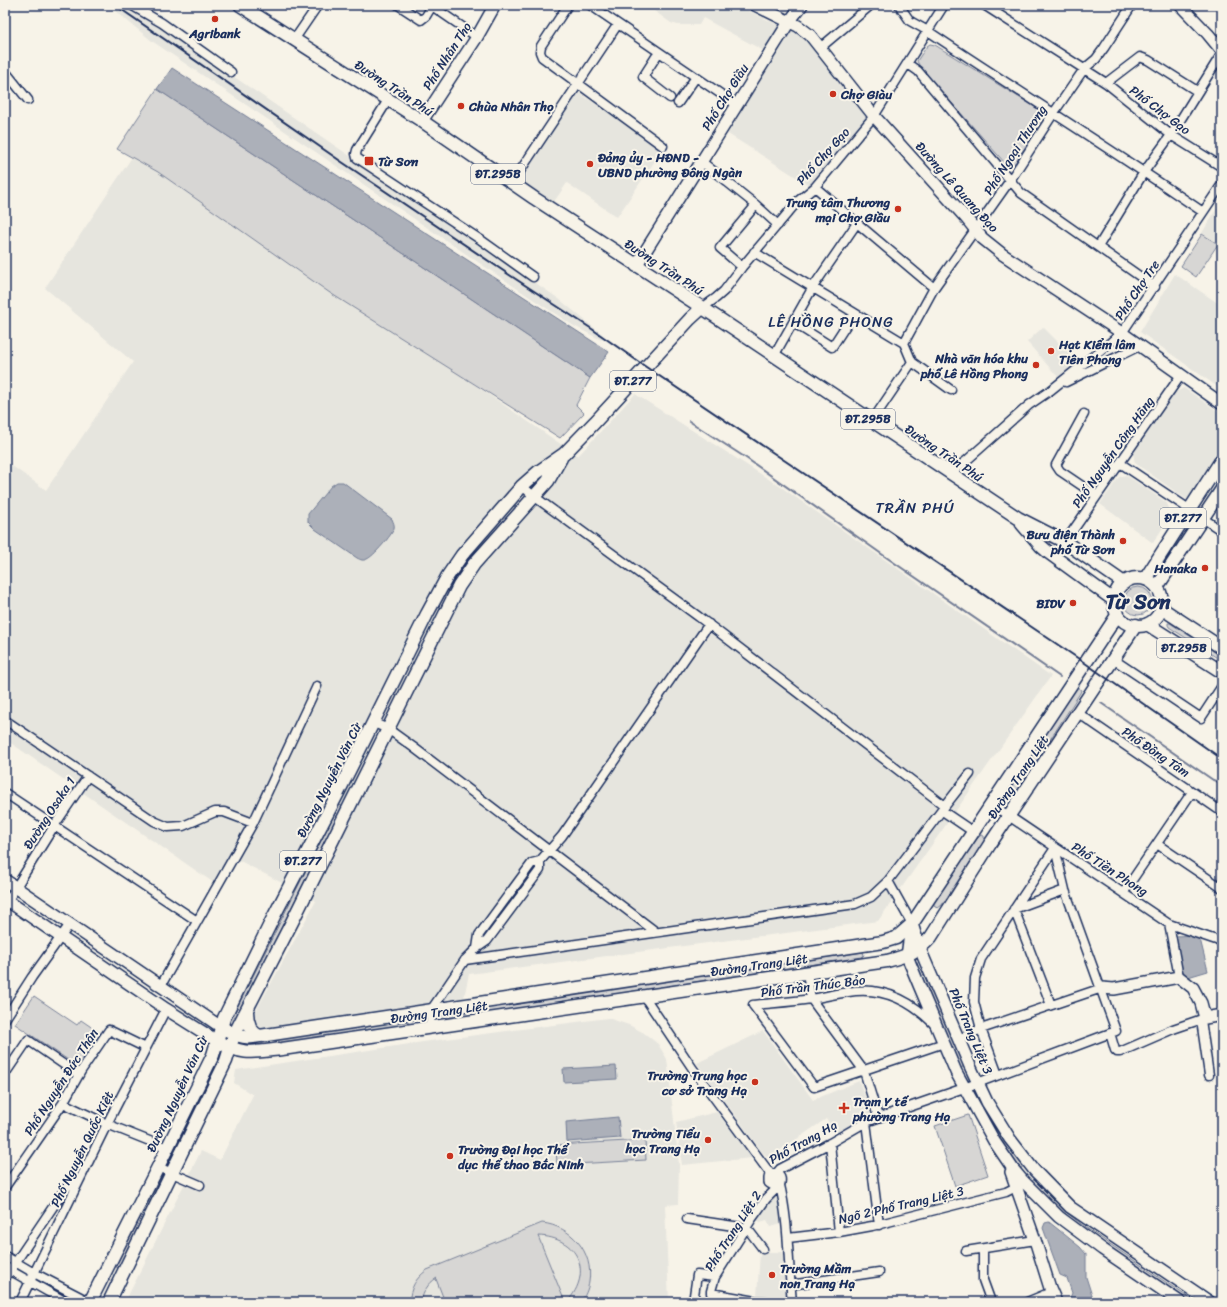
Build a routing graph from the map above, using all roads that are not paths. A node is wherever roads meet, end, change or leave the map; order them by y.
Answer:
1 (131, 5) edge
2 (240, 5) edge
3 (318, 5) edge
4 (398, 5) edge
5 (495, 5) edge
6 (568, 5) edge
7 (590, 5) edge
8 (755, 5) edge
9 (802, 5) edge
10 (871, 5) edge
11 (899, 5) edge
12 (944, 5) edge
13 (984, 5) edge
14 (1132, 5) edge
15 (433, 6) edge
16 (1186, 7) edge
17 (789, 22) junction
18 (618, 24) junction
19 (928, 31) junction
20 (477, 37) junction
21 (294, 40) junction
22 (820, 48) junction
23 (659, 52) junction
24 (1222, 52) edge
25 (908, 64) junction
26 (1084, 69) junction
27 (5, 71) edge
28 (232, 72) dead end
29 (696, 77) junction
30 (1106, 83) junction
31 (578, 85) junction
32 (1198, 91) junction
33 (670, 98) dead end
34 (28, 100) dead end
35 (388, 100) junction
36 (678, 103) dead end
37 (737, 104) junction
38 (1052, 114) junction
39 (874, 116) junction
40 (422, 122) junction
41 (1171, 135) junction
42 (663, 146) dead end
43 (702, 162) junction
44 (1222, 167) edge
45 (1144, 172) junction
46 (1011, 179) junction
47 (512, 183) junction
48 (1222, 184) edge
49 (815, 187) junction
50 (756, 205) junction
51 (1203, 212) junction
52 (857, 223) junction
53 (778, 225) junction
54 (975, 231) junction
55 (1098, 247) junction
56 (754, 252) junction
57 (636, 266) junction
58 (742, 267) junction
59 (533, 277) dead end
60 (1155, 287) junction
61 (813, 288) junction
62 (934, 288) junction
63 (702, 308) junction
64 (854, 313) junction
65 (794, 323) junction
66 (1122, 333) junction
67 (904, 343) junction
68 (1139, 346) junction
69 (774, 356) junction
70 (912, 362) junction
71 (1181, 375) junction
72 (951, 390) dead end
73 (1051, 390) junction
74 (1222, 404) edge
75 (1084, 414) dead end
76 (872, 421) junction
77 (564, 454) junction
78 (1222, 459) edge
79 (1120, 463) junction
80 (950, 473) junction
81 (522, 486) junction
82 (1222, 489) edge
83 (1098, 496) junction
84 (535, 497) junction
85 (1189, 509) junction
86 (1018, 518) junction
87 (1203, 518) junction
88 (1222, 531) edge
89 (1050, 535) junction
90 (1065, 542) junction
91 (1041, 546) junction
92 (1055, 557) junction
93 (1145, 579) junction
94 (1124, 583) junction
95 (1157, 587) junction
96 (1115, 601) junction
97 (1161, 608) junction
98 (1118, 614) junction
99 (709, 624) junction
100 (1141, 624) junction
101 (1222, 648) edge
102 (1113, 659) junction
103 (1222, 672) edge
104 (317, 686) dead end
105 (1222, 686) edge
106 (1078, 712) junction
107 (5, 720) edge
108 (374, 722) junction
109 (388, 729) junction
110 (970, 774) dead end
111 (88, 776) junction
112 (339, 792) junction
113 (1192, 792) junction
114 (5, 793) edge
115 (353, 799) junction
116 (991, 804) junction
117 (943, 808) junction
118 (1222, 812) edge
119 (1009, 816) junction
120 (253, 824) junction
121 (54, 826) junction
122 (972, 831) junction
123 (1157, 844) junction
124 (1055, 848) junction
125 (549, 851) junction
126 (5, 880) edge
127 (888, 880) junction
128 (16, 888) junction
129 (1222, 888) edge
130 (1065, 890) junction
131 (1124, 892) junction
132 (6, 902) edge
133 (1014, 909) junction
134 (197, 921) junction
135 (70, 924) junction
136 (912, 924) junction
137 (1169, 924) junction
138 (656, 932) junction
139 (60, 937) junction
140 (1222, 942) edge
141 (920, 949) junction
142 (907, 956) junction
143 (465, 960) junction
144 (807, 972) junction
145 (1179, 977) junction
146 (160, 987) junction
147 (1102, 988) junction
148 (644, 996) junction
149 (811, 999) junction
150 (1051, 1005) junction
151 (166, 1009) junction
152 (431, 1010) junction
153 (247, 1011) junction
154 (1222, 1015) edge
155 (5, 1019) edge
156 (1203, 1019) junction
157 (221, 1027) junction
158 (430, 1028) junction
159 (937, 1028) junction
160 (981, 1030) junction
161 (1110, 1033) junction
162 (234, 1035) junction
163 (262, 1036) junction
164 (959, 1039) junction
165 (217, 1041) junction
166 (944, 1043) junction
167 (146, 1048) junction
168 (230, 1048) junction
169 (864, 1071) junction
170 (5, 1074) edge
171 (79, 1075) junction
172 (998, 1075) junction
173 (1209, 1075) dead end
174 (978, 1083) junction
175 (964, 1088) junction
176 (63, 1103) junction
177 (878, 1117) junction
178 (866, 1122) junction
179 (107, 1124) junction
180 (830, 1143) junction
181 (167, 1148) junction
182 (158, 1167) junction
183 (1034, 1170) junction
184 (171, 1174) junction
185 (81, 1178) junction
186 (776, 1179) junction
187 (1019, 1184) junction
188 (200, 1185) dead end
189 (5, 1187) edge
190 (1041, 1200) junction
191 (1025, 1210) junction
192 (687, 1219) dead end
193 (879, 1224) junction
194 (746, 1228) junction
195 (839, 1232) junction
196 (788, 1238) junction
197 (1035, 1240) junction
198 (983, 1248) junction
199 (763, 1249) dead end
200 (966, 1251) dead end
201 (5, 1256) edge
202 (15, 1262) junction
203 (7, 1272) edge
204 (879, 1272) dead end
205 (34, 1273) junction
206 (104, 1275) junction
207 (715, 1277) junction
208 (119, 1282) junction
209 (30, 1283) junction
210 (790, 1286) junction
211 (1054, 1297) edge
212 (721, 1299) edge
213 (756, 1301) edge
214 (20, 1302) edge
215 (66, 1302) edge
216 (90, 1302) edge
217 (109, 1302) edge
218 (693, 1302) edge
219 (781, 1302) edge
220 (792, 1302) edge
221 (991, 1302) edge
222 (1029, 1302) edge
223 (1180, 1302) edge
224 (1210, 1302) edge

1 - 28 street
2 - 21 main road, ĐT.295B
3 - 21 street
4 - 15 street
5 - 20 main road, Phố Nhân Thọ
6 - 31 street
7 - 18 street
8 - 17 main road, Đường Lê Quang Đạo
9 - 17 main road, Phố Chợ Giầu
10 - 22 street
11 - 19 street
12 - 19 street, Phố Chợ Gạo
13 - 26 street, Phố Chợ Gạo
14 - 26 street, Phố Ngoại Thương
15 - 20 street
16 - 24 main road
17 - 22 main road, Đường Lê Quang Đạo
17 - 37 main road, Phố Chợ Giầu
18 - 23 street
18 - 31 street
19 - 25 street, Phố Chợ Gạo
19 - 38 street
20 - 40 main road, Phố Nhân Thọ
21 - 35 main road, Đường Trần Phú / ĐT.295B
22 - 39 main road, Đường Lê Quang Đạo
23 - 29 street
23 - 33 street
24 - 32 street
25 - 39 street, Phố Chợ Gạo
25 - 46 street
26 - 30 street, Phố Chợ Gạo
26 - 38 street, Phố Ngoại Thương
27 - 34 street
29 - 36 street
29 - 37 street
30 - 32 street
30 - 41 street, Phố Chợ Gạo
31 - 42 street
31 - 47 street
32 - 41 street
35 - 40 main road, Đường Trần Phú / ĐT.295B
35 - 59 street
37 - 43 main road, Phố Chợ Giầu
38 - 45 street
38 - 46 street, Phố Ngoại Thương
39 - 49 street, Phố Chợ Gạo
39 - 54 main road, Đường Lê Quang Đạo
40 - 47 main road, Đường Trần Phú / ĐT.295B
41 - 44 street, Phố Chợ Gạo
41 - 45 street
43 - 50 street
43 - 57 main road, Phố Chợ Giầu
45 - 51 street
45 - 55 street
46 - 54 street, Phố Ngoại Thương
46 - 55 street
47 - 57 main road, Đường Trần Phú / ĐT.295B
48 - 51 street, Phố Chợ Tre
49 - 52 street
49 - 53 street, Phố Chợ Gạo
50 - 53 street
50 - 58 street
51 - 60 street, Phố Chợ Tre
52 - 61 street
52 - 62 street
53 - 56 street, Phố Chợ Gạo
54 - 62 street, Phố Ngoại Thương
54 - 66 main road, Đường Lê Quang Đạo
55 - 60 street
56 - 58 street, Phố Chợ Gạo
56 - 61 street
57 - 63 main road, Đường Trần Phú / ĐT.295B
58 - 63 street, Phố Chợ Gạo
60 - 66 street, Phố Chợ Tre
61 - 64 street
61 - 65 street
62 - 67 street, Phố Ngoại Thương
63 - 69 main road, Đường Trần Phú / ĐT.295B
63 - 77 main road, Đường Nguyễn Văn Cừ / ĐT.277
64 - 65 street
64 - 67 street
65 - 69 street
66 - 68 main road, Đường Lê Quang Đạo
66 - 73 street, Phố Chợ Tre
67 - 70 street
68 - 71 main road, Đường Lê Quang Đạo
68 - 73 street, Phố Chợ Tre
69 - 76 main road, Đường Trần Phú / ĐT.295B
70 - 72 street
70 - 76 street
71 - 74 main road, Đường Lê Quang Đạo
71 - 79 street, Phố Nguyễn Công Hãng
73 - 80 street, Phố Chợ Tre
75 - 83 street
76 - 80 main road, Đường Trần Phú / ĐT.295B
77 - 81 main road, Đường Nguyễn Văn Cừ / ĐT.277
77 - 84 main road, Đường Nguyễn Văn Cừ / ĐT.277
78 - 85 main road, ĐT.277
79 - 83 street, Phố Nguyễn Công Hãng
79 - 85 street
80 - 86 main road, Đường Trần Phú / ĐT.295B
81 - 84 street
81 - 108 main road, Đường Nguyễn Văn Cừ / ĐT.277
82 - 87 main road, ĐT.277
83 - 90 street, Phố Nguyễn Công Hãng
84 - 99 street
84 - 109 main road, Đường Nguyễn Văn Cừ / ĐT.277
85 - 87 street
85 - 93 main road, ĐT.277
86 - 89 main road, Đường Trần Phú / ĐT.295B
86 - 91 main road, Đường Trần Phú / ĐT.295B
87 - 88 street
87 - 95 main road, ĐT.277
89 - 90 main road, Đường Trần Phú / ĐT.295B
89 - 91 main road
90 - 92 main road
90 - 94 main road, Đường Trần Phú / ĐT.295B
91 - 92 main road, Đường Trần Phú / ĐT.295B
92 - 96 main road, Đường Trần Phú / ĐT.295B
93 - 94 main road
93 - 95 main road
94 - 96 main road
95 - 97 main road
96 - 98 main road
97 - 100 main road
97 - 101 main road, ĐT.295B
98 - 100 main road
98 - 116 main road, Đường Trang Liệt
99 - 117 street
99 - 125 street
100 - 102 main road, Đường Trang Liệt
100 - 103 main road, ĐT.295B
102 - 105 street
102 - 106 main road, Đường Trang Liệt
104 - 120 street
106 - 113 street, Phố Đồng Tâm
106 - 119 main road, Đường Trang Liệt
107 - 111 street
108 - 109 street
108 - 112 main road, Đường Nguyễn Văn Cừ / ĐT.277
109 - 115 main road, Đường Nguyễn Văn Cừ / ĐT.277
109 - 125 street
110 - 117 street
111 - 120 street
111 - 121 street, Đường Osaka 1
112 - 115 main road
112 - 157 main road, Đường Nguyễn Văn Cừ / ĐT.277
113 - 118 street, Phố Đồng Tâm
113 - 123 street
114 - 121 street
115 - 153 main road, Đường Nguyễn Văn Cừ / ĐT.277
116 - 119 street, Phố Tiền Phong
116 - 122 main road, Đường Trang Liệt
117 - 122 street
117 - 127 street
119 - 124 street, Phố Tiền Phong
119 - 141 main road, Đường Trang Liệt
120 - 134 street
121 - 128 street, Đường Osaka 1
121 - 134 street
122 - 136 main road, Đường Trang Liệt
123 - 129 street
123 - 131 street
124 - 130 street
124 - 131 street, Phố Tiền Phong
124 - 133 street
125 - 138 street
125 - 143 street
126 - 128 main road
127 - 136 street
127 - 138 street
128 - 132 street, Đường Osaka 1
128 - 135 main road
130 - 133 street
130 - 147 street
131 - 137 street, Phố Tiền Phong
132 - 139 main road
133 - 150 street
133 - 160 street
134 - 146 street
135 - 139 street
135 - 146 main road
136 - 141 main road, Phố Trang Liệt 3
136 - 142 main road
136 - 152 main road, Đường Trang Liệt
137 - 140 street, Phố Tiền Phong
137 - 145 street
138 - 143 street
139 - 151 main road
139 - 155 street
141 - 142 main road, Đường Trang Liệt
141 - 164 main road, Phố Trang Liệt 3
142 - 144 main road, Đường Trang Liệt
142 - 159 main road
143 - 152 street
144 - 148 main road, Đường Trang Liệt
144 - 149 street
145 - 147 main road
145 - 156 main road
146 - 157 main road
147 - 150 street
147 - 161 street
148 - 158 main road, Đường Trang Liệt
148 - 186 street, Phố Trang Hạ
149 - 159 street, Phố Trần Thúc Bảo
149 - 169 street
149 - 169 street, Phố Trần Thúc Bảo
150 - 160 street
151 - 165 main road
151 - 167 street, Phố Nguyễn Quốc Kiệt
152 - 158 street
152 - 163 main road, Đường Trang Liệt
153 - 162 main road, Đường Nguyễn Văn Cừ / ĐT.277
153 - 163 main road
154 - 156 main road
156 - 161 street
156 - 173 street
157 - 162 main road, Đường Trang Liệt
157 - 165 main road, Đường Nguyễn Văn Cừ / ĐT.277
158 - 168 main road, Đường Trang Liệt
159 - 166 main road
160 - 164 street
160 - 172 street
161 - 172 street, Phố Trang Hạ
162 - 163 main road, Đường Trang Liệt
162 - 168 main road, Đường Nguyễn Văn Cừ / ĐT.277
164 - 174 main road, Phố Trang Liệt 3
165 - 168 main road, Đường Trang Liệt
165 - 181 main road, Đường Nguyễn Văn Cừ / ĐT.277
166 - 169 street
166 - 175 main road
167 - 171 street, Phố Nguyễn Đức Thận
167 - 179 street, Phố Nguyễn Quốc Kiệt
168 - 184 main road, Đường Nguyễn Văn Cừ / ĐT.277
169 - 177 street
170 - 171 street
171 - 176 street, Phố Nguyễn Đức Thận
172 - 174 street, Phố Trang Hạ
174 - 175 street, Phố Trang Hạ
174 - 183 main road, Phố Trang Liệt 3
175 - 177 street, Phố Trang Hạ
175 - 187 main road
176 - 179 street
176 - 189 street, Phố Nguyễn Đức Thận
177 - 178 street, Phố Trang Hạ
178 - 180 street, Phố Trang Hạ
178 - 193 street
179 - 181 street
179 - 185 street, Phố Nguyễn Quốc Kiệt
180 - 186 street, Phố Trang Hạ
180 - 195 street
181 - 182 main road, Đường Nguyễn Văn Cừ / ĐT.277
182 - 184 street
182 - 206 main road, Đường Nguyễn Văn Cừ / ĐT.277
183 - 187 main road
183 - 224 main road, Phố Trang Liệt 3
184 - 188 street
184 - 208 main road, Đường Nguyễn Văn Cừ / ĐT.277
185 - 202 street
185 - 205 street, Phố Nguyễn Quốc Kiệt
186 - 194 street, Phố Trang Liệt 2
186 - 196 street
187 - 190 main road
187 - 191 main road
187 - 193 street, Ngõ 2 Phố Trang Liệt 3
190 - 191 main road
190 - 223 main road
191 - 197 main road
192 - 194 street
193 - 195 street, Ngõ 2 Phố Trang Liệt 3
194 - 199 street
194 - 207 street, Phố Trang Liệt 2
195 - 196 street, Ngõ 2 Phố Trang Liệt 3
196 - 210 street
197 - 198 street
197 - 211 main road
198 - 200 street
198 - 221 street
201 - 202 street
202 - 203 street
202 - 205 street
203 - 209 street
204 - 210 street
205 - 209 street, Phố Nguyễn Quốc Kiệt
205 - 216 street
206 - 208 main road
206 - 216 main road, Đường Nguyễn Văn Cừ / ĐT.277
207 - 212 street, Phố Trang Liệt 2
207 - 218 street
208 - 217 main road, Đường Nguyễn Văn Cừ / ĐT.277
209 - 214 street, Phố Nguyễn Quốc Kiệt
209 - 215 street
210 - 220 street
211 - 222 street
212 - 213 street, Phố Trang Liệt 2
213 - 219 street, Phố Trang Liệt 2

